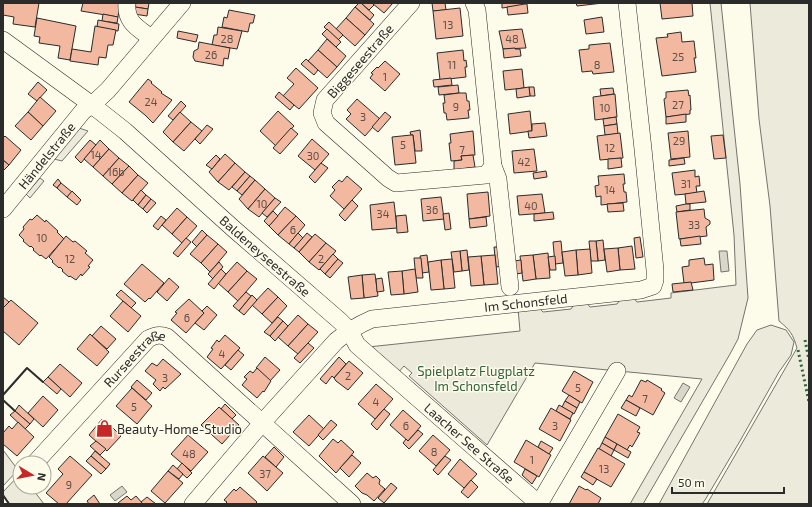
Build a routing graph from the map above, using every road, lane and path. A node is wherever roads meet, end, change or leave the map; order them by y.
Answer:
1 (127, 3) edge
2 (182, 3) edge
3 (411, 3) edge
4 (474, 3) edge
5 (627, 3) edge
6 (151, 38) junction
7 (3, 40) edge
8 (92, 105) junction
9 (493, 166) junction
10 (3, 209) edge
11 (510, 287) dead end
12 (350, 330) junction
13 (617, 371) dead end
14 (262, 422) junction
15 (41, 455) edge
16 (193, 504) edge
17 (352, 504) edge
18 (539, 504) edge

1 - 6 street
2 - 6 street, Händelstraße
3 - 9 street, Biggeseestraße
4 - 9 street
5 - 12 street, Im Schonsfeld
6 - 8 street, Händelstraße
7 - 8 street
8 - 10 street, Händelstraße
8 - 12 street, Baldeneyseestraße
9 - 11 street
12 - 14 street, Im Schonsfeld
12 - 18 street, Laacher See Straße
13 - 18 street, Laacher See Straße
14 - 15 street, Rurseestraße
14 - 16 street, Im Schonsfeld
14 - 17 street

